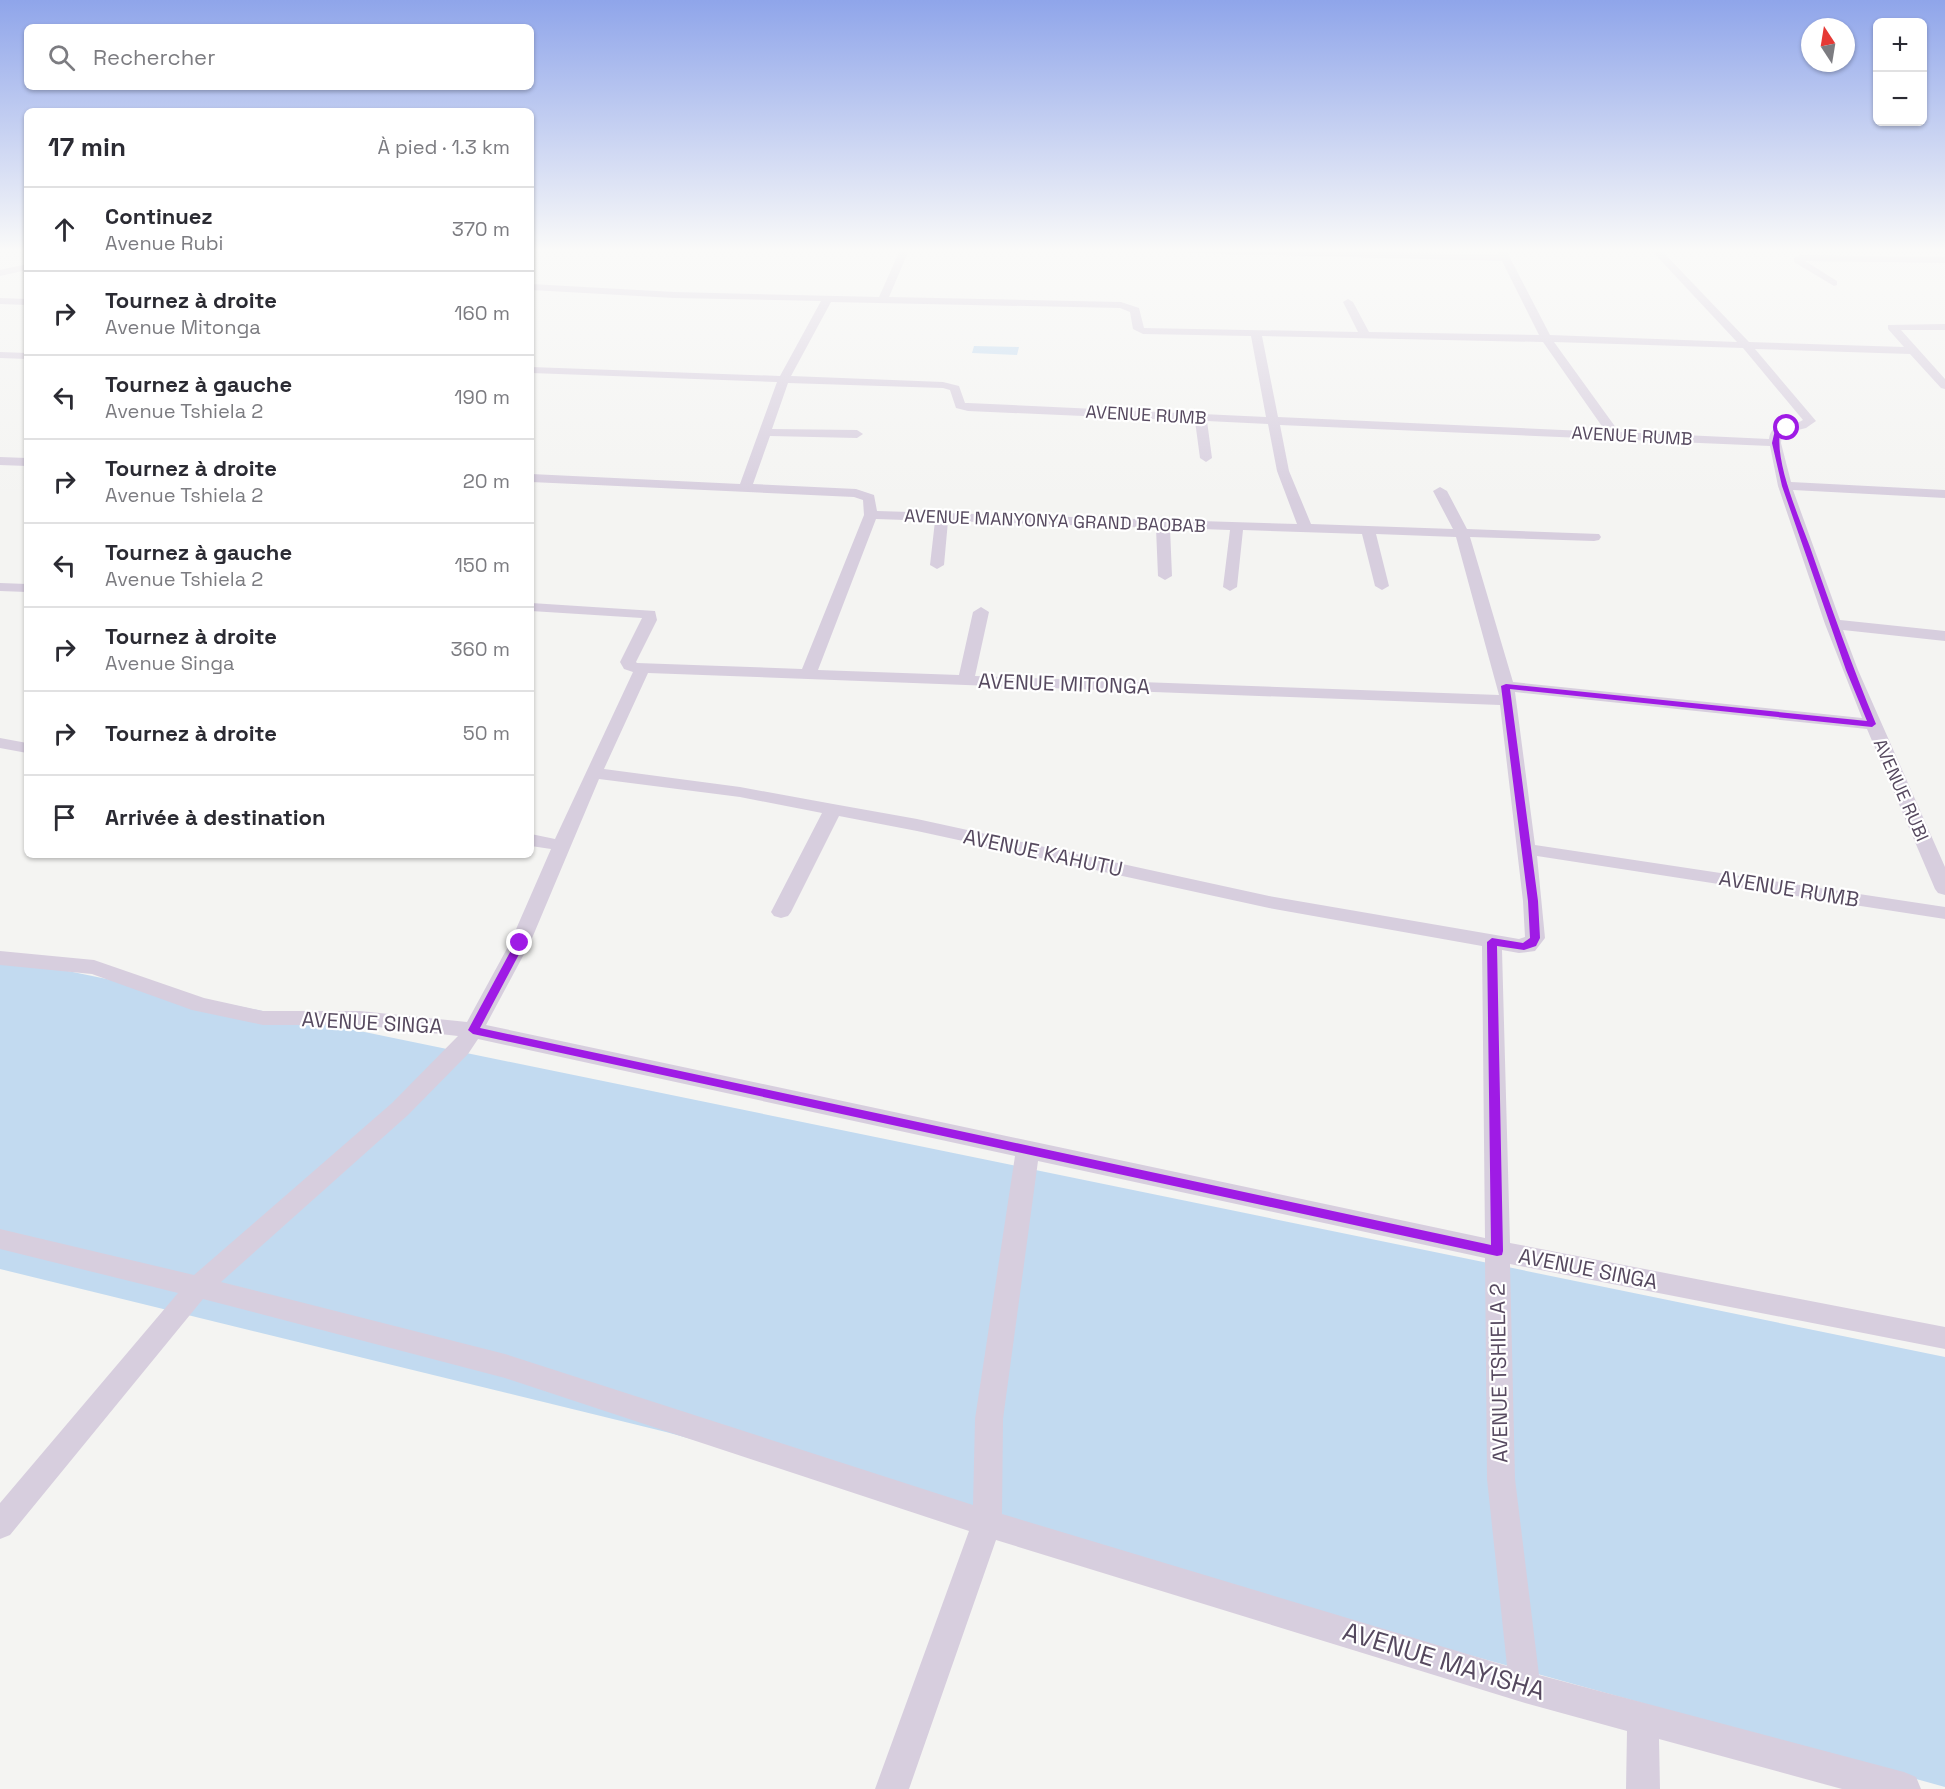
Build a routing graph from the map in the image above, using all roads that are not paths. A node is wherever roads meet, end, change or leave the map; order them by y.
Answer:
1 (809, 333) edge
2 (1256, 333) edge
3 (1283, 333) edge
4 (1543, 333) edge
5 (1735, 333) edge
6 (1898, 333) edge
7 (1365, 335) joint
8 (1546, 339) junction
9 (1745, 344) junction
10 (1914, 351) junction
11 (0, 355) edge
12 (24, 356) edge
13 (534, 370) edge
14 (784, 379) junction
15 (1945, 386) edge
16 (1202, 418) junction
17 (1274, 421) junction
18 (764, 432) junction
19 (857, 434) dead end
20 (1614, 434) junction
21 (1775, 443) junction
22 (1206, 458) dead end
23 (0, 461) edge
24 (24, 462) edge
25 (534, 478) edge
26 (1785, 486) junction
27 (745, 487) junction
28 (1440, 491) dead end
29 (1945, 494) edge
30 (871, 515) junction
31 (942, 517) junction
32 (1163, 525) junction
33 (1237, 527) junction
34 (1306, 530) junction
35 (1368, 531) junction
36 (1462, 533) junction
37 (1594, 537) dead end
38 (937, 565) dead end
39 (1165, 576) dead end
40 (1382, 586) dead end
41 (0, 587) edge
42 (1230, 587) dead end
43 (24, 588) edge
44 (534, 607) edge
45 (981, 612) dead end
46 (1833, 624) junction
47 (1945, 636) edge
48 (636, 663) junction
49 (808, 674) junction
50 (966, 680) junction
51 (1506, 693) junction
52 (1872, 724) junction
53 (0, 744) edge
54 (24, 748) edge
55 (593, 773) junction
56 (833, 810) junction
57 (534, 841) edge
58 (562, 846) junction
59 (1526, 849) junction
60 (1945, 889) edge
61 (782, 912) dead end
62 (1945, 913) edge
63 (1492, 942) junction
64 (0, 958) edge
65 (473, 1030) junction
66 (1028, 1150) junction
67 (0, 1239) edge
68 (1497, 1251) junction
69 (198, 1287) junction
70 (1945, 1338) edge
71 (987, 1523) junction
72 (0, 1525) edge
73 (1525, 1686) junction
74 (1643, 1719) junction
75 (892, 1789) edge
76 (1642, 1789) edge
77 (1904, 1789) edge

1 - 14 street
2 - 17 street
3 - 7 street
4 - 8 street
5 - 9 street
6 - 10 street
7 - 8 street
8 - 9 street
8 - 20 street
9 - 10 street
9 - 21 street
10 - 15 street
11 - 12 street
13 - 14 street, AVENUE RUMB
14 - 16 street, AVENUE RUMB
14 - 18 street
16 - 17 street, AVENUE RUMB
16 - 22 street
17 - 20 street, AVENUE RUMB
17 - 34 street
18 - 19 street
18 - 27 street
20 - 21 street, AVENUE RUMB
21 - 26 street, AVENUE RUBI
23 - 24 street
25 - 27 street
26 - 29 street
26 - 46 street, AVENUE RUBI
27 - 30 street
28 - 36 street
30 - 31 street, AVENUE MANYONYA GRAND BAOBAB
30 - 49 street
31 - 32 street, AVENUE MANYONYA GRAND BAOBAB
31 - 38 street
32 - 33 street, AVENUE MANYONYA GRAND BAOBAB
32 - 39 street
33 - 34 street, AVENUE MANYONYA GRAND BAOBAB
33 - 42 street
34 - 35 street, AVENUE MANYONYA GRAND BAOBAB
35 - 36 street, AVENUE MANYONYA GRAND BAOBAB
35 - 40 street
36 - 37 street, AVENUE MANYONYA GRAND BAOBAB
36 - 51 street
41 - 43 street
44 - 48 street
45 - 50 street
46 - 47 street
46 - 52 street, AVENUE RUBI
48 - 49 street, AVENUE MITONGA
48 - 55 street
49 - 50 street, AVENUE MITONGA
50 - 51 street, AVENUE MITONGA
51 - 52 street, AVENUE MITONGA
51 - 59 street
52 - 60 street, AVENUE RUBI
53 - 54 street
55 - 56 street, AVENUE KAHUTU
55 - 58 street
56 - 61 street
56 - 63 street, AVENUE KAHUTU
57 - 58 street
58 - 65 street
59 - 62 street, AVENUE RUMB
59 - 63 street
63 - 68 street, AVENUE TSHIELA 2
64 - 65 street, AVENUE SINGA
65 - 66 street, AVENUE SINGA
65 - 69 street
66 - 68 street, AVENUE SINGA
66 - 71 street
67 - 69 street, AVENUE MAYISHA
68 - 70 street, AVENUE SINGA
68 - 73 street, AVENUE TSHIELA 2
69 - 71 street, AVENUE MAYISHA
69 - 72 street
71 - 73 street, AVENUE MAYISHA
71 - 75 street
73 - 74 street, AVENUE MAYISHA
74 - 76 street
74 - 77 street, AVENUE MAYISHA

